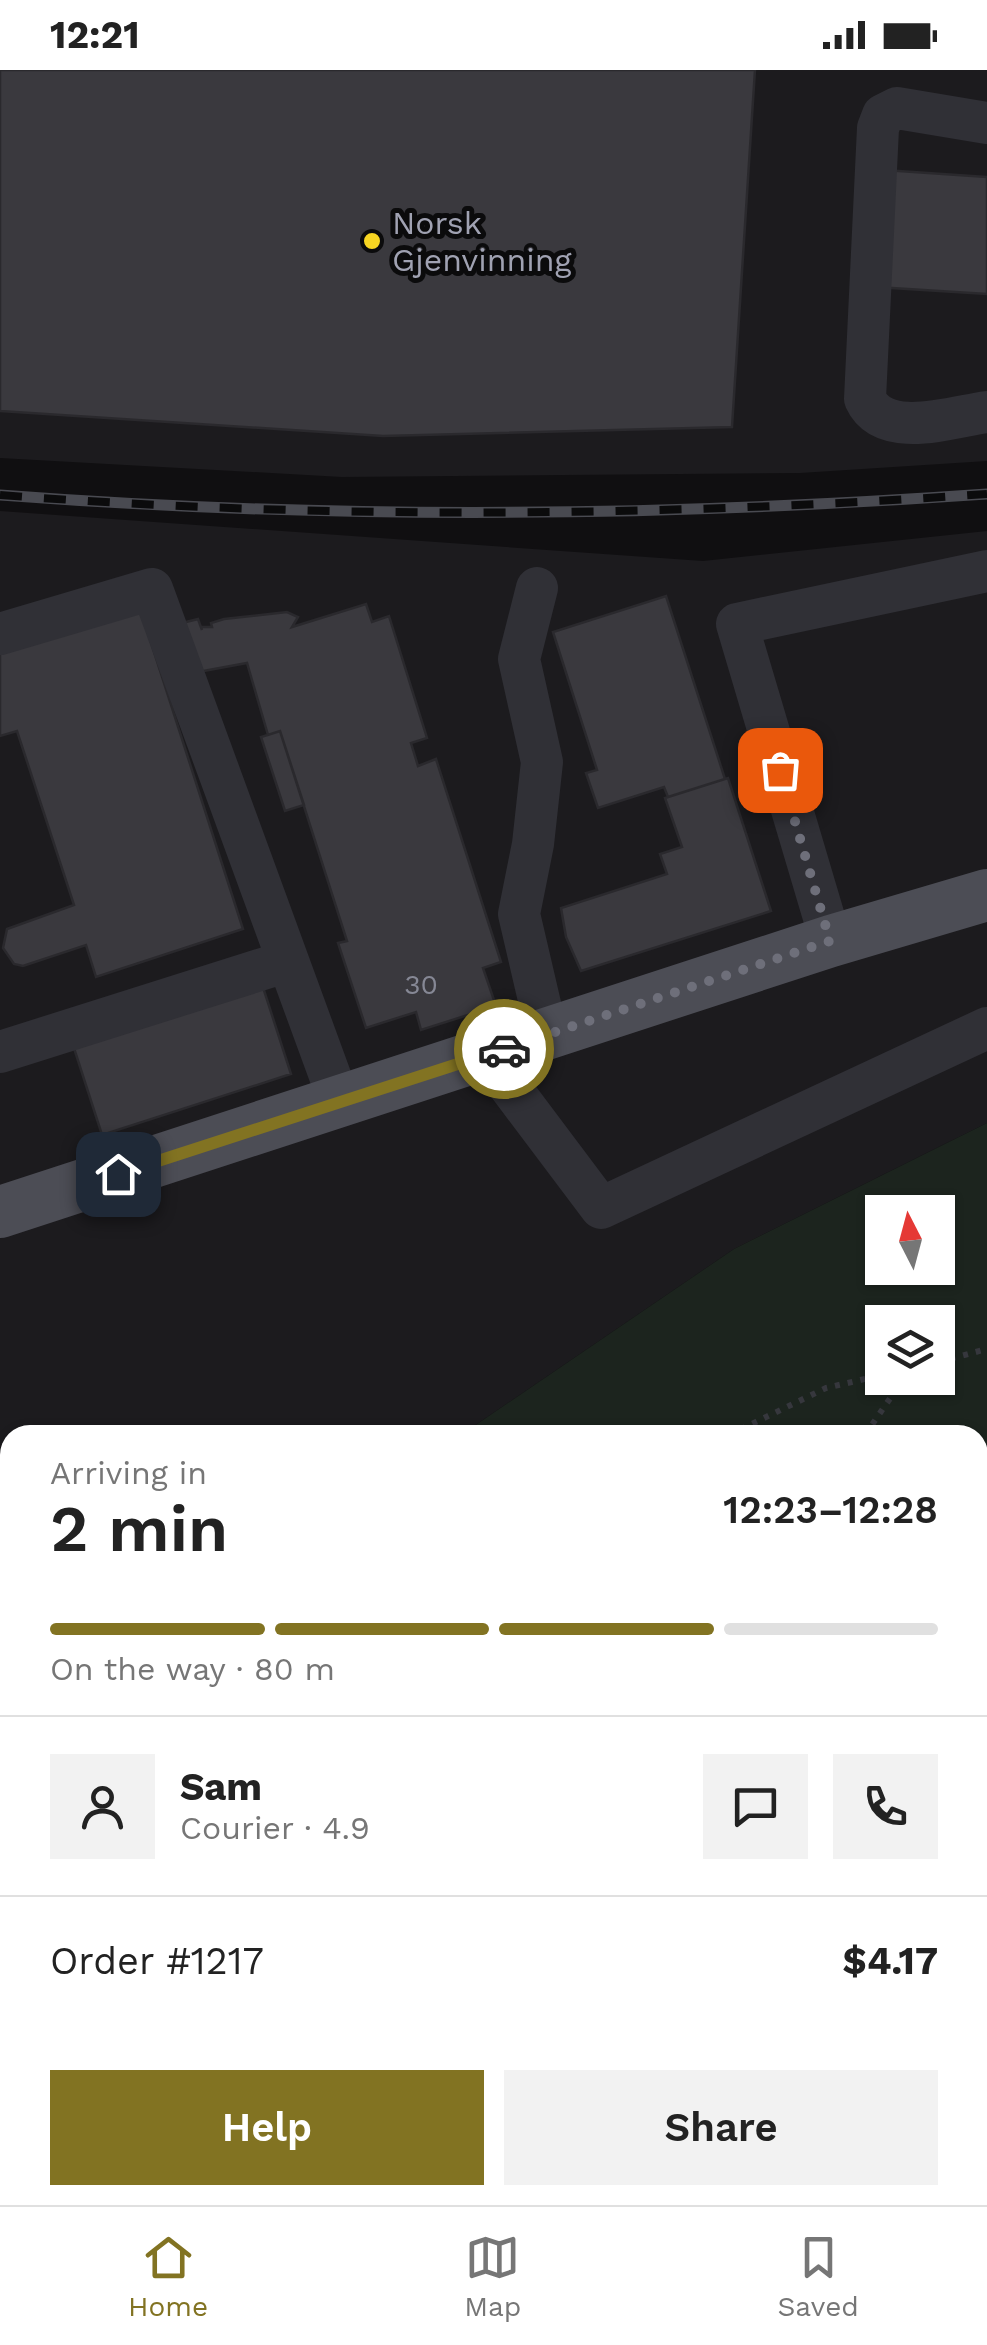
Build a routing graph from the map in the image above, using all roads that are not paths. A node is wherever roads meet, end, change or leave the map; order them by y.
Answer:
1 (987, 122) edge
2 (987, 412) edge
3 (987, 571) edge
4 (537, 588) dead end
5 (0, 634) edge
6 (987, 895) edge
7 (830, 941) junction
8 (288, 960) junction
9 (987, 1028) edge
10 (547, 1034) junction
11 (0, 1052) edge
12 (486, 1055) junction
13 (340, 1103) junction
14 (2, 1203) edge

1 - 2 lane
3 - 7 lane
4 - 10 lane
5 - 8 lane
6 - 7 main road
7 - 10 main road
8 - 11 lane
8 - 13 lane
9 - 12 lane
10 - 12 main road
12 - 13 main road
13 - 14 main road

